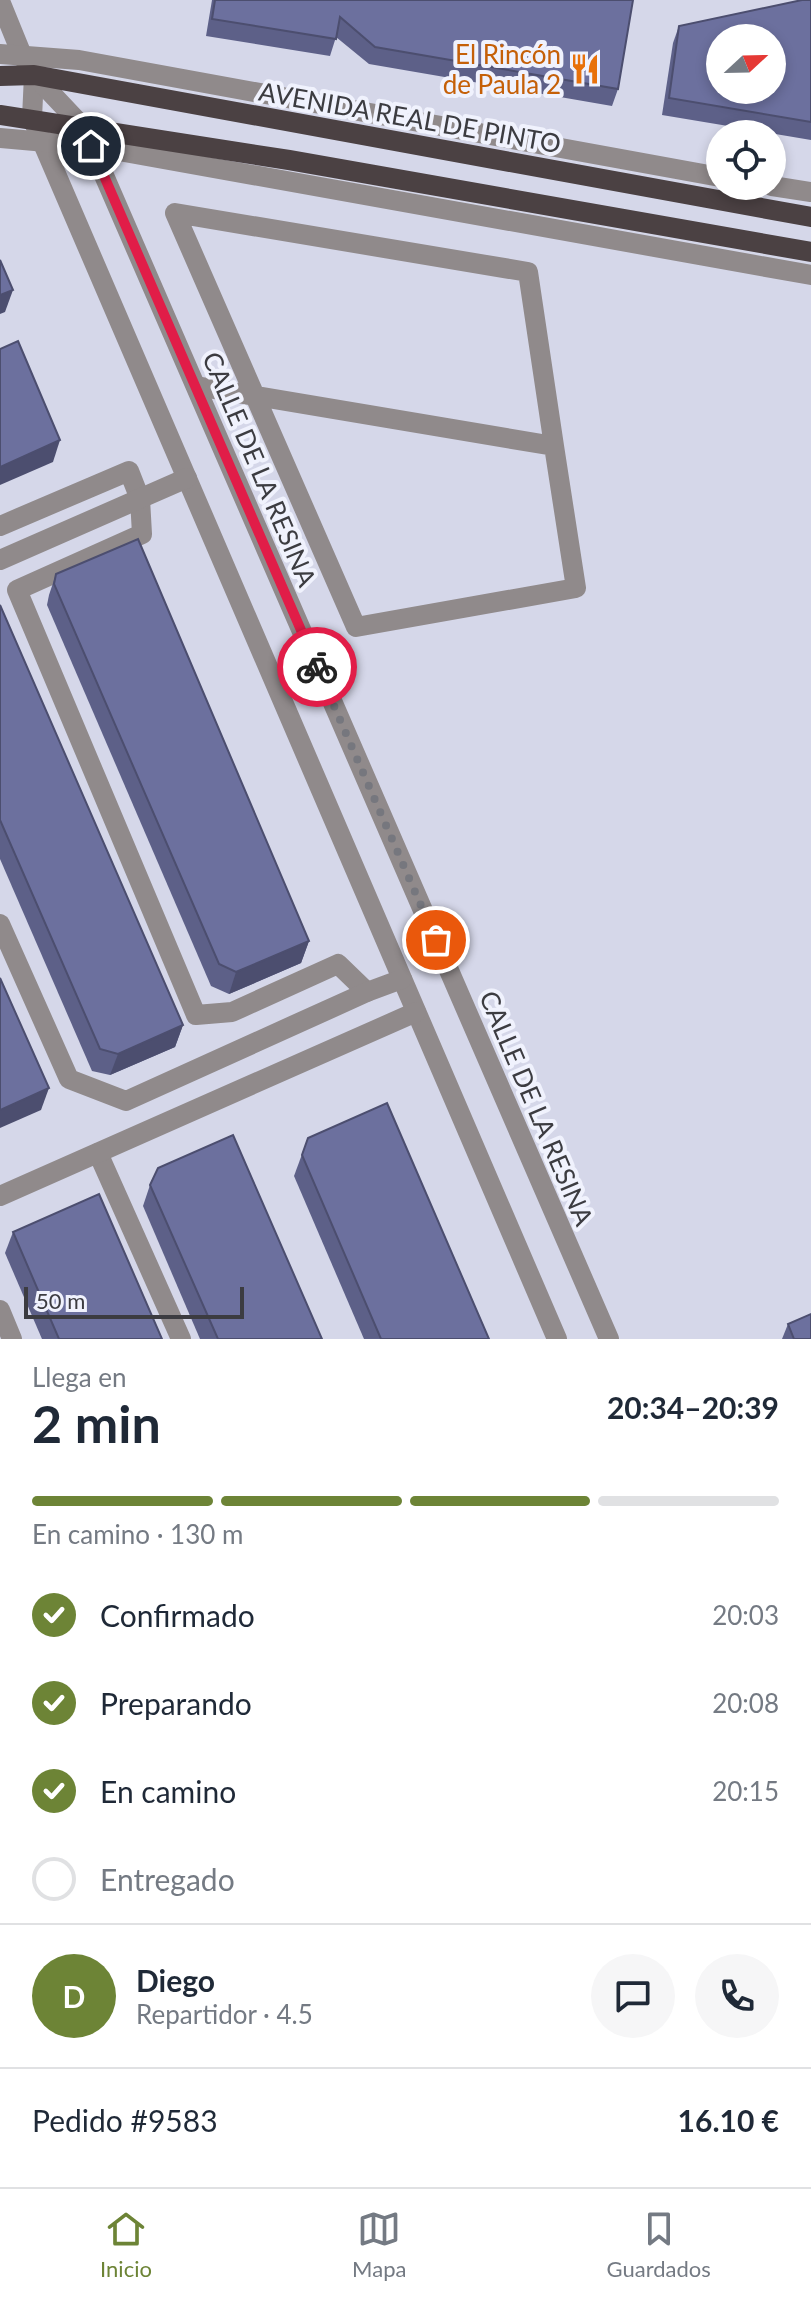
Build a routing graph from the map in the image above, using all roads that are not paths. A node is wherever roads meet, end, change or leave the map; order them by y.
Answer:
1 (0, 1) edge
2 (0, 54) edge
3 (22, 55) junction
4 (34, 75) junction
5 (0, 76) edge
6 (0, 115) edge
7 (32, 118) junction
8 (87, 136) junction
9 (0, 138) edge
10 (42, 142) junction
11 (706, 174) edge
12 (786, 188) edge
13 (811, 192) edge
14 (811, 217) edge
15 (811, 252) edge
16 (811, 275) edge
17 (196, 386) junction
18 (255, 396) junction
19 (554, 446) junction
20 (187, 478) junction
21 (148, 495) junction
22 (0, 526) edge
23 (0, 560) edge
24 (0, 924) edge
25 (402, 979) junction
26 (367, 992) junction
27 (416, 1012) junction
28 (98, 1153) junction
29 (0, 1196) edge
30 (0, 1310) edge
31 (12, 1339) edge
32 (181, 1339) edge
33 (557, 1339) edge
34 (609, 1339) edge

1 - 3 street, CALLE DE LA RESINA
2 - 3 street
3 - 4 street, CALLE DE LA RESINA
3 - 11 street
4 - 5 main road, AVENIDA REAL DE PINTO
4 - 7 street
4 - 8 street, CALLE DE LA RESINA
4 - 14 main road, AVENIDA REAL DE PINTO
6 - 7 main road
7 - 8 main road
7 - 10 street
8 - 10 street
8 - 15 main road
8 - 16 street
8 - 17 street, CALLE DE LA RESINA
9 - 10 street
10 - 20 street
12 - 13 street
17 - 18 street
17 - 34 street, CALLE DE LA RESINA
18 - 19 street
18 - 19 street
18 - 19 street
20 - 21 street
20 - 25 street
21 - 22 street
21 - 23 street
21 - 26 street
24 - 26 street
25 - 26 street
25 - 27 street
27 - 28 street
27 - 33 street
28 - 29 street
28 - 32 street
30 - 31 street

